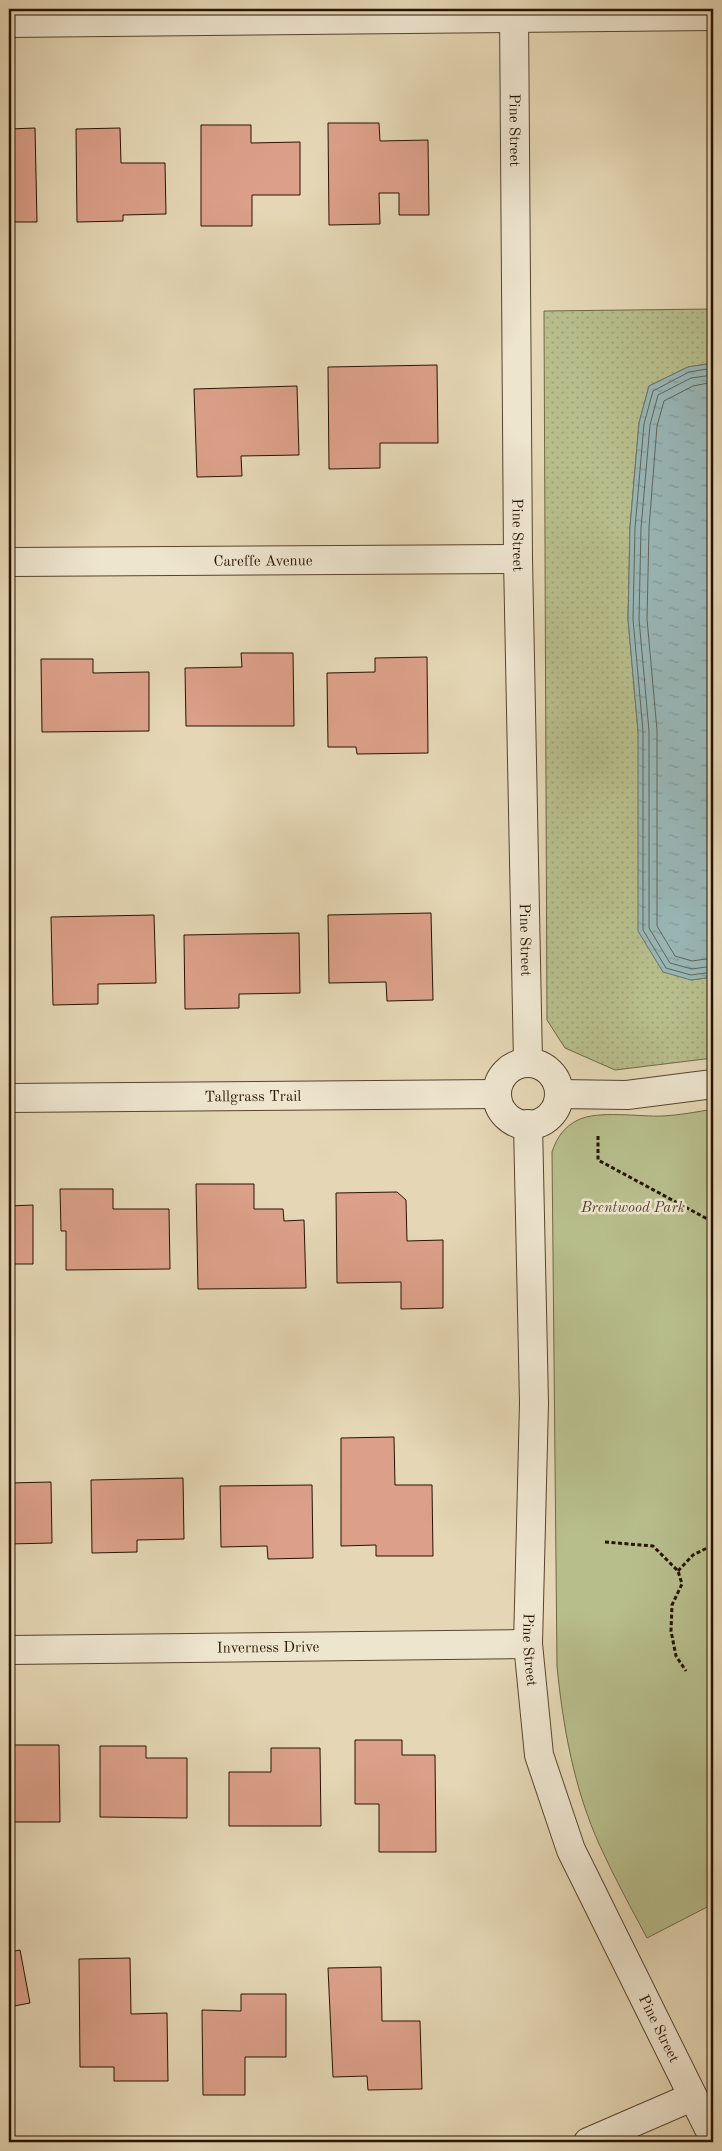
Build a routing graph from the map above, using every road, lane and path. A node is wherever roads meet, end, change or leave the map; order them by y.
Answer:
1 (514, 13) edge
2 (713, 16) edge
3 (9, 22) edge
4 (518, 559) junction
5 (9, 562) edge
6 (528, 1062) junction
7 (713, 1084) edge
8 (497, 1094) junction
9 (559, 1094) junction
10 (9, 1098) edge
11 (528, 1124) junction
12 (598, 1136) dead end
13 (713, 1222) edge
14 (605, 1542) dead end
15 (713, 1545) edge
16 (678, 1571) junction
17 (528, 1644) junction
18 (9, 1650) edge
19 (686, 1670) dead end
20 (692, 2097) junction
21 (713, 2137) edge
22 (588, 2142) edge

1 - 2 street
1 - 3 street
1 - 4 street, Pine Street
4 - 5 street, Careffe Avenue
4 - 6 street, Pine Street
6 - 8 street
6 - 9 street
7 - 9 street
8 - 10 street, Tallgrass Trail
8 - 11 street
9 - 11 street
11 - 17 street, Pine Street
12 - 13 path
14 - 16 path
15 - 16 path
16 - 19 path
17 - 18 street, Inverness Drive
17 - 20 street, Pine Street
20 - 21 street, Pine Street
20 - 22 street

